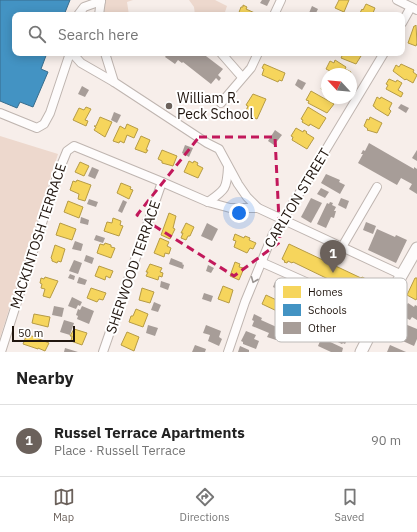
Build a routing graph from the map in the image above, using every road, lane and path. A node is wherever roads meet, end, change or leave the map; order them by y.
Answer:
1 (281, 0) edge
2 (397, 0) edge
3 (101, 1) edge
4 (414, 8) edge
5 (80, 12) edge
6 (99, 12) edge
7 (275, 12) edge
8 (405, 19) edge
9 (70, 56) edge
10 (74, 56) edge
11 (106, 56) edge
12 (224, 56) edge
13 (257, 56) edge
14 (382, 56) edge
15 (242, 77) junction
16 (114, 82) junction
17 (221, 103) dead end
18 (0, 113) edge
19 (228, 166) junction
20 (162, 182) junction
21 (376, 187) dead end
22 (208, 202) junction
23 (258, 208) junction
24 (282, 219) junction
25 (342, 247) junction
26 (417, 248) edge
27 (261, 262) junction
28 (402, 275) junction
29 (297, 278) edge
30 (400, 278) edge
31 (366, 342) edge
32 (1, 352) edge
33 (103, 352) edge
34 (228, 352) edge
35 (361, 352) edge

1 - 7 street
2 - 4 street
3 - 5 street
3 - 6 street
4 - 8 street
9 - 18 street
10 - 16 street
11 - 16 street
12 - 15 street
13 - 15 street
14 - 24 street, CARLTON STREET
15 - 17 street
16 - 19 street
19 - 22 street
19 - 23 street
20 - 22 street
20 - 32 street, MACKINTOSH TERRACE
20 - 33 street, SHERWOOD TERRACE
21 - 25 street
22 - 23 street
23 - 24 street
24 - 25 street
24 - 27 street, CARLTON STREET
25 - 28 street
26 - 28 main road
27 - 29 street
27 -> 34 street, CARLTON STREET
28 - 30 main road
31 - 35 main road

